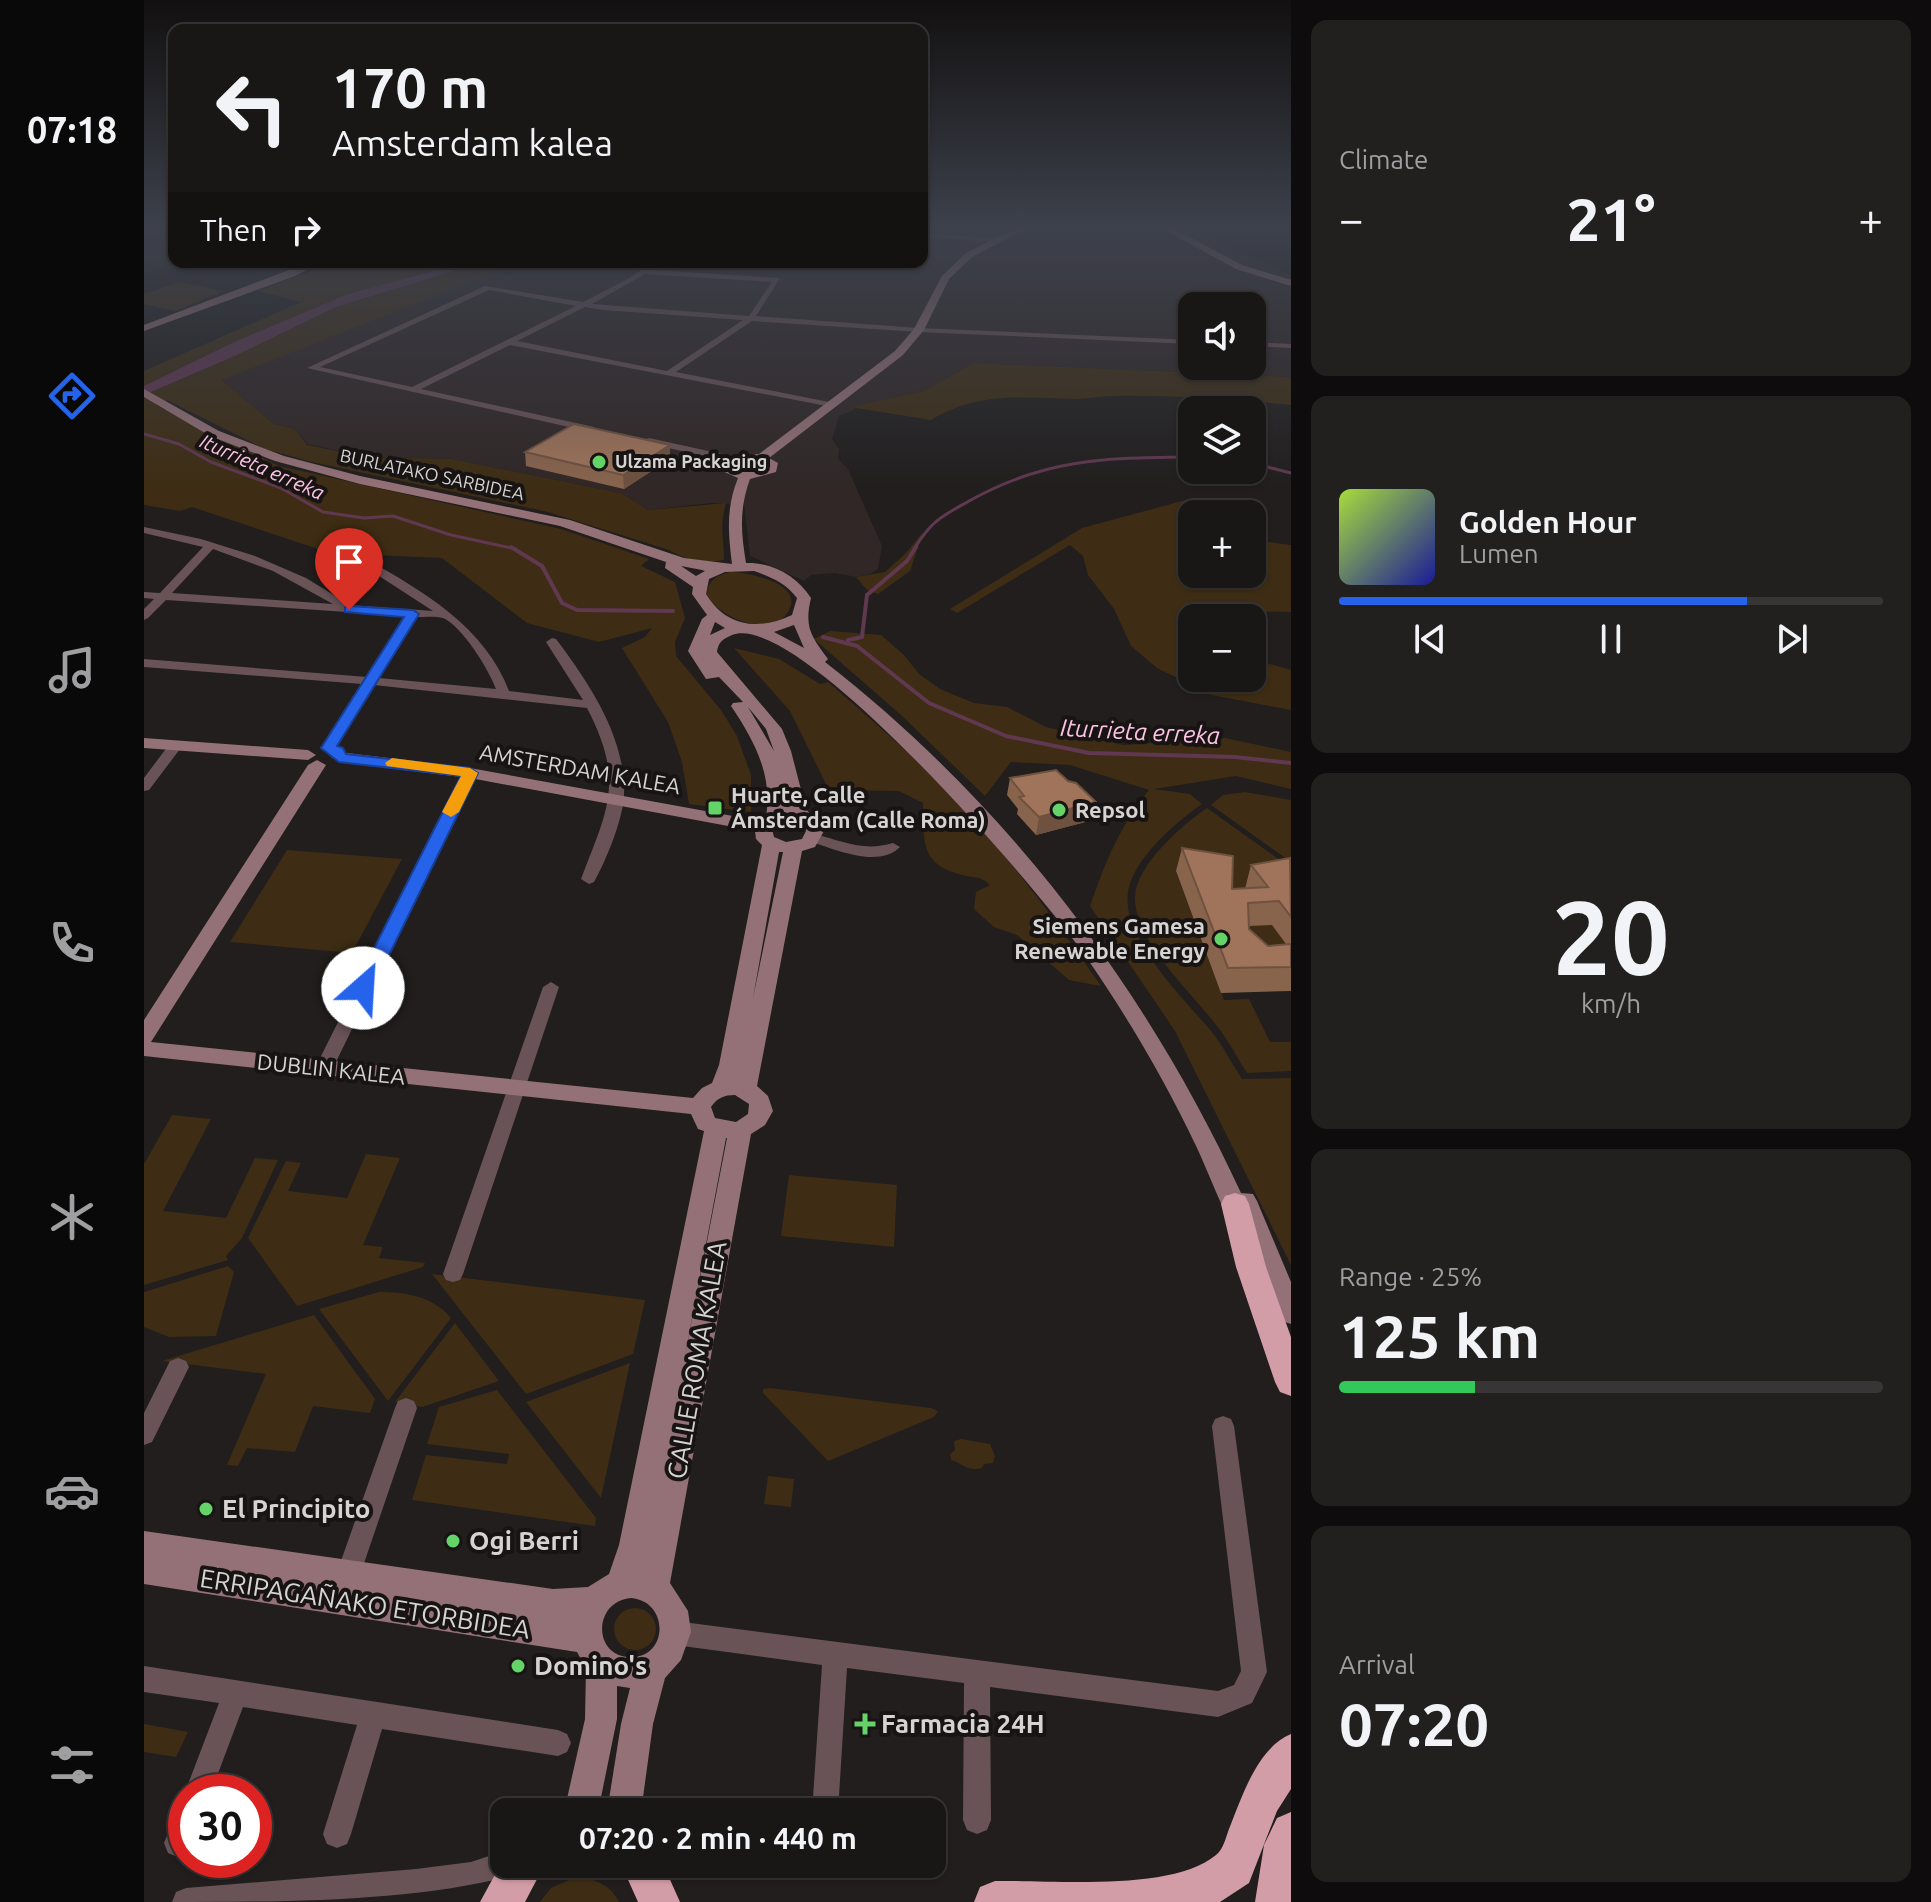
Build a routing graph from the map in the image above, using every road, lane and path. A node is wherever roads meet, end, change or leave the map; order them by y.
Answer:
1 (186, 313) edge
2 (433, 313) edge
3 (569, 313) edge
4 (673, 313) edge
5 (755, 313) edge
6 (928, 313) edge
7 (751, 318) junction
8 (144, 328) edge
9 (919, 330) junction
10 (1178, 341) edge
11 (512, 343) junction
12 (1266, 345) edge
13 (1291, 346) edge
14 (668, 374) junction
15 (413, 390) junction
16 (144, 395) edge
17 (829, 405) junction
18 (162, 406) junction
19 (606, 432) edge
20 (636, 438) edge
21 (761, 458) junction
22 (731, 459) junction
23 (745, 476) junction
24 (144, 530) edge
25 (210, 546) junction
26 (362, 561) dead end
27 (739, 566) junction
28 (723, 568) junction
29 (698, 584) junction
30 (144, 595) edge
31 (162, 597) junction
32 (349, 610) junction
33 (708, 611) junction
34 (413, 614) junction
35 (444, 615) junction
36 (144, 616) edge
37 (799, 617) junction
38 (749, 629) junction
39 (552, 642) dead end
40 (144, 663) edge
41 (371, 681) junction
42 (504, 694) junction
43 (593, 705) junction
44 (144, 743) edge
45 (176, 745) junction
46 (334, 753) junction
47 (312, 760) junction
48 (470, 773) junction
49 (144, 787) edge
50 (617, 799) junction
51 (802, 819) junction
52 (770, 830) junction
53 (814, 838) junction
54 (893, 847) dead end
55 (793, 848) junction
56 (589, 879) dead end
57 (551, 987) dead end
58 (144, 1037) edge
59 (144, 1049) edge
60 (324, 1068) junction
61 (517, 1088) junction
62 (721, 1088) junction
63 (745, 1089) junction
64 (700, 1107) junction
65 (728, 1130) junction
66 (1239, 1202) junction
67 (453, 1274) dead end
68 (1291, 1286) edge
69 (1291, 1313) edge
70 (1291, 1348) edge
71 (178, 1367) dead end
72 (1291, 1382) edge
73 (406, 1408) dead end
74 (1223, 1426) dead end
75 (144, 1435) edge
76 (144, 1545) edge
77 (144, 1570) edge
78 (348, 1575) junction
79 (621, 1584) junction
80 (654, 1589) junction
81 (595, 1601) junction
82 (675, 1633) junction
83 (594, 1651) junction
84 (835, 1654) junction
85 (652, 1666) junction
86 (977, 1673) junction
87 (144, 1679) edge
88 (235, 1694) junction
89 (373, 1715) junction
90 (558, 1743) dead end
91 (1291, 1754) edge
92 (205, 1774) edge
93 (584, 1798) edge
94 (626, 1798) edge
95 (826, 1798) edge
96 (977, 1820) dead end
97 (1291, 1832) edge
98 (337, 1834) dead end
99 (504, 1886) edge
100 (1273, 1900) edge
101 (186, 1902) edge
102 (995, 1902) edge

1 - 8 main road
2 - 15 street
3 - 11 street
4 - 7 street
5 - 7 street
6 - 9 main road
7 - 9 street
7 - 14 street
9 - 10 street
9 - 17 main road
11 - 14 street
11 - 15 street
12 - 13 street
14 - 17 street
15 - 19 street
16 - 18 main road, BURLATAKO SARBIDEA
17 - 21 main road
18 - 28 main road, BURLATAKO SARBIDEA
18 - 29 main road, BURLATAKO SARBIDEA
20 - 22 street
21 - 22 main road
21 - 23 main road
22 - 23 main road
23 - 27 main road
24 - 25 street
25 - 31 street
25 - 32 street
26 - 35 street
27 - 28 main road
27 - 37 main road
28 - 29 main road
29 - 33 main road
30 - 31 street
31 - 32 street
31 - 36 street
32 - 34 street
33 - 38 main road
33 - 52 main road
34 - 35 street
34 - 41 street
35 - 42 street
37 - 38 main road
37 - 66 main road
38 - 51 main road
38 - 66 main road
39 - 43 street
40 - 41 street
41 - 42 street
41 - 46 street
42 - 43 street
43 - 50 street
44 - 45 main road
45 - 47 main road
45 - 49 street
46 - 47 main road
46 - 48 main road, AMSTERDAM KALEA
47 - 58 main road
48 - 50 main road, AMSTERDAM KALEA
48 - 60 street
50 - 52 main road, AMSTERDAM KALEA
50 - 56 street
51 - 52 main road
51 - 53 main road
52 - 55 main road
52 - 62 main road
53 - 54 street
53 - 55 main road
55 - 63 main road
57 - 61 street
59 - 60 main road, DUBLIN KALEA
60 - 61 main road, DUBLIN KALEA
61 - 64 main road, DUBLIN KALEA
61 - 67 street
62 - 63 main road
62 - 64 main road
63 - 65 main road
64 - 65 main road
65 - 79 main road, CALLE ROMA KALEA
65 - 80 main road, CALLE ROMA KALEA
66 - 68 main road
66 - 69 main road
66 - 70 main road
66 - 72 highway
71 - 75 street
73 - 78 street, ERRIPAGAÑAKO ETORBIDEA
74 - 86 street
76 - 78 main road, ERRIPAGAÑAKO ETORBIDEA
77 - 83 main road, ERRIPAGAÑAKO ETORBIDEA
78 - 81 main road, ERRIPAGAÑAKO ETORBIDEA
79 - 80 main road
79 - 81 main road
80 - 82 main road
81 - 83 main road
82 - 84 street
82 - 85 main road
83 - 85 main road
83 - 93 main road
84 - 86 street
84 - 95 street
85 - 94 main road
86 - 96 street
87 - 88 street
88 - 89 street
88 - 92 street
89 - 90 street
89 - 98 street
91 - 102 highway
97 - 100 highway
99 - 101 street

